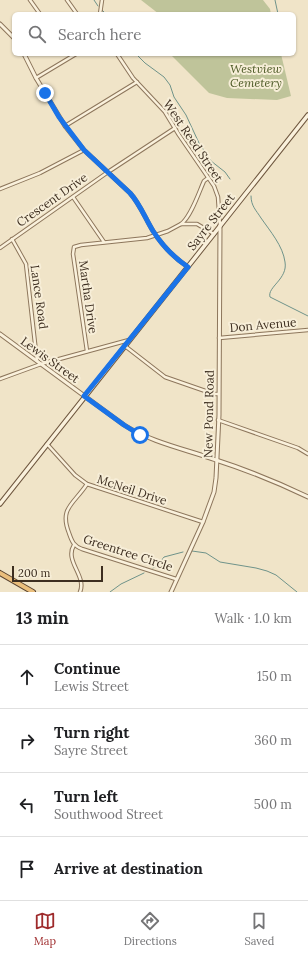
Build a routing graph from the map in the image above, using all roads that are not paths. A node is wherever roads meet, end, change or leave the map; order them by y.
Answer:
1 (30, 0) edge
2 (67, 0) edge
3 (101, 1) edge
4 (39, 12) edge
5 (75, 12) edge
6 (100, 12) edge
7 (0, 24) edge
8 (12, 36) edge
9 (25, 56) edge
10 (69, 56) edge
11 (118, 56) edge
12 (36, 78) junction
13 (137, 82) junction
14 (308, 115) edge
15 (65, 126) junction
16 (175, 128) junction
17 (84, 150) junction
18 (108, 172) junction
19 (208, 178) junction
20 (0, 189) edge
21 (72, 197) junction
22 (181, 224) junction
23 (220, 226) junction
24 (214, 234) junction
25 (156, 236) junction
26 (12, 239) junction
27 (104, 242) junction
28 (0, 248) edge
29 (188, 267) junction
30 (308, 330) edge
31 (0, 334) edge
32 (219, 338) junction
33 (129, 340) junction
34 (125, 346) junction
35 (87, 351) junction
36 (39, 363) junction
37 (0, 379) edge
38 (218, 394) junction
39 (84, 396) junction
40 (218, 420) junction
41 (47, 444) junction
42 (308, 454) edge
43 (218, 460) junction
44 (87, 484) junction
45 (308, 497) edge
46 (0, 504) edge
47 (203, 522) junction
48 (74, 545) junction
49 (0, 573) edge
50 (176, 579) junction
51 (33, 592) edge
52 (80, 592) edge
53 (171, 592) edge

1 - 4 street
2 - 5 street
3 - 6 street
7 - 8 street
9 - 12 street
10 - 12 street
11 - 13 street, West Reed Street
12 - 15 street
13 - 15 street
13 - 16 street, West Reed Street
14 - 23 main road, Sayre Street
15 - 17 street
16 - 18 street, Crescent Drive
16 - 19 street, West Reed Street
17 - 18 street
17 - 20 street
18 - 21 street, Crescent Drive
18 - 25 street
19 - 22 street
19 - 23 street, West Reed Street
21 - 26 street, Crescent Drive
21 - 27 street
22 - 24 street
22 - 25 street, Martha Drive
23 - 24 main road, Sayre Street
23 - 32 street, New Pond Road
24 - 29 main road, Sayre Street
25 - 27 street, Martha Drive
25 - 29 street
26 - 28 street, Crescent Drive
26 - 36 street, Lance Road
27 - 35 street, Martha Drive
29 - 33 main road, Sayre Street
30 - 32 street, Don Avenue
31 - 36 street, Lewis Street
32 - 38 street, New Pond Road
33 - 34 main road, Sayre Street
33 - 35 street
34 - 38 street
34 - 39 main road, Sayre Street
35 - 36 street
36 - 37 street
36 - 39 street, Lewis Street
38 - 40 street, New Pond Road
39 - 41 main road, Sayre Street
39 - 43 street, Lewis Street
40 - 42 street
40 - 43 street, New Pond Road
41 - 44 street, McNeil Drive
41 - 46 main road, Sayre Street
43 - 45 street, Lewis Street
43 - 47 street, New Pond Road
44 - 47 street, McNeil Drive
44 - 48 street, Greentree Circle
47 - 50 street, New Pond Road
48 - 50 street, Greentree Circle
48 - 52 street, Greentree Circle
49 - 51 highway
50 - 53 street, New Pond Road

